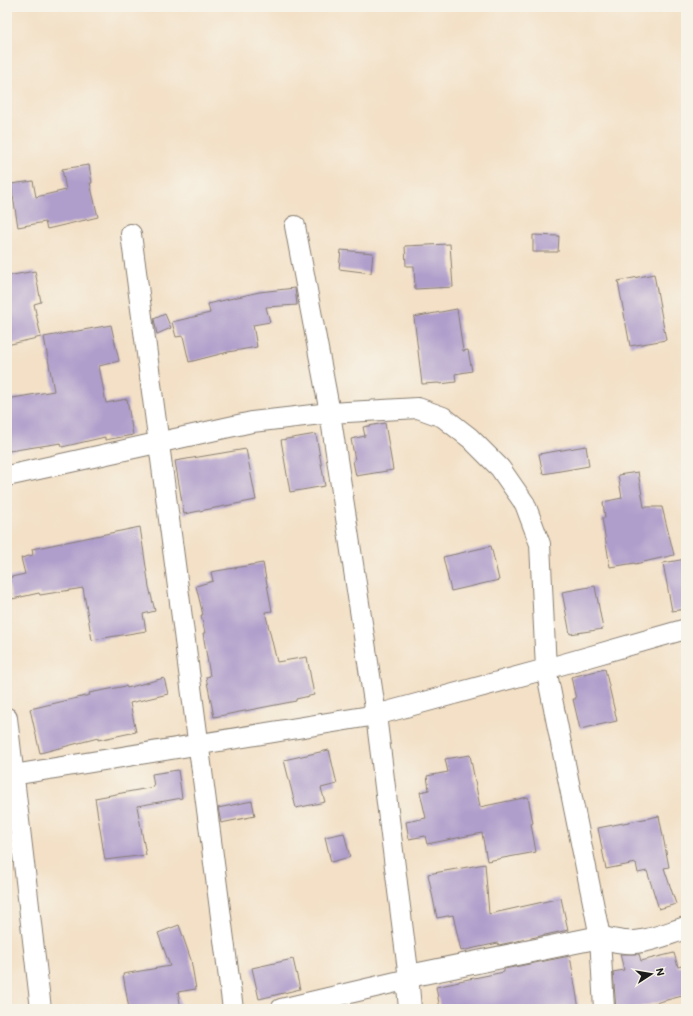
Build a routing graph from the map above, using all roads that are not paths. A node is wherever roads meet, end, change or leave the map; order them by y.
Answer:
1 (295, 226) dead end
2 (131, 234) dead end
3 (330, 413) junction
4 (160, 443) junction
5 (7, 476) edge
6 (686, 629) edge
7 (546, 670) junction
8 (376, 715) junction
9 (7, 718) edge
10 (198, 746) junction
11 (10, 775) edge
12 (686, 928) edge
13 (600, 937) junction
14 (409, 979) junction
15 (41, 1009) edge
16 (233, 1009) edge
17 (281, 1009) edge
18 (410, 1009) edge
19 (604, 1009) edge

1 - 3 street
2 - 4 street
3 - 4 street
3 - 7 street
3 - 8 street
4 - 5 street
4 - 10 street
6 - 7 street
7 - 8 street
7 - 13 street
8 - 10 street
8 - 14 street
9 - 11 street
10 - 11 street
10 - 16 street
11 - 15 street
12 - 13 street
13 - 14 street
13 - 19 street
14 - 17 street
14 - 18 street

